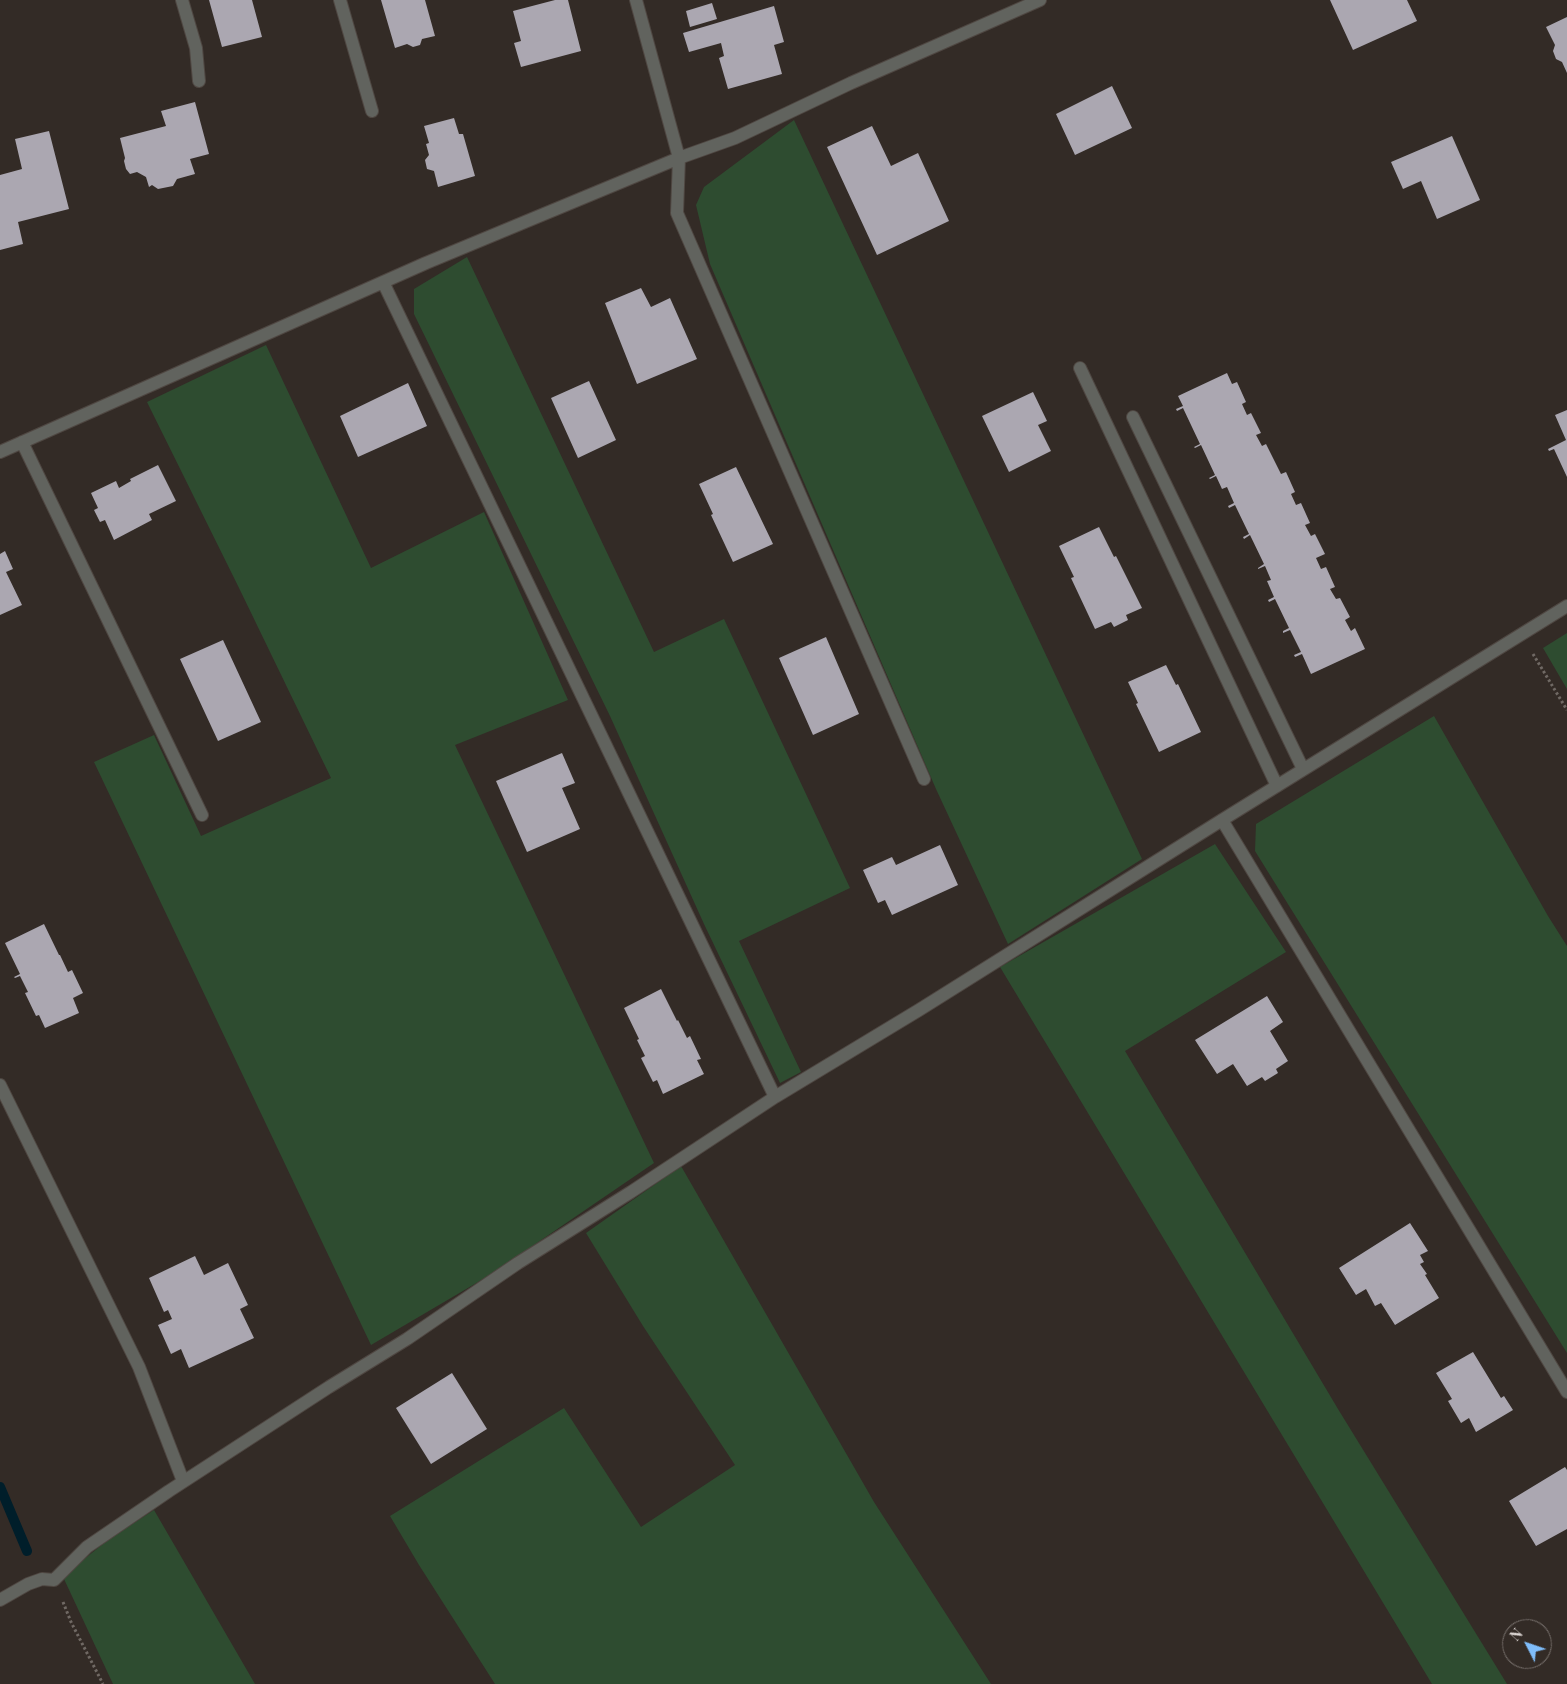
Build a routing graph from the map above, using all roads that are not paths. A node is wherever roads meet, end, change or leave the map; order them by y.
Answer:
1 (182, 0) edge
2 (340, 0) edge
3 (636, 0) edge
4 (1040, 0) edge
5 (199, 81) dead end
6 (372, 111) dead end
7 (679, 158) junction
8 (383, 282) junction
9 (1080, 368) dead end
10 (1133, 417) dead end
11 (22, 442) junction
12 (0, 452) edge
13 (1567, 606) edge
14 (1303, 769) junction
15 (924, 779) dead end
16 (1277, 786) junction
17 (202, 814) dead end
18 (1222, 820) junction
19 (0, 1085) edge
20 (775, 1097) junction
21 (1567, 1392) edge
22 (183, 1481) junction
23 (0, 1600) edge

1 - 5 street
2 - 6 street
3 - 7 street
4 - 7 street
7 - 8 street
7 - 15 street
8 - 11 street
8 - 20 street
9 - 16 street
10 - 14 street
11 - 12 street
11 - 17 street
13 - 14 street
14 - 16 street
16 - 18 street
18 - 20 street
18 - 21 street
19 - 22 street
20 - 22 street
22 - 23 street

